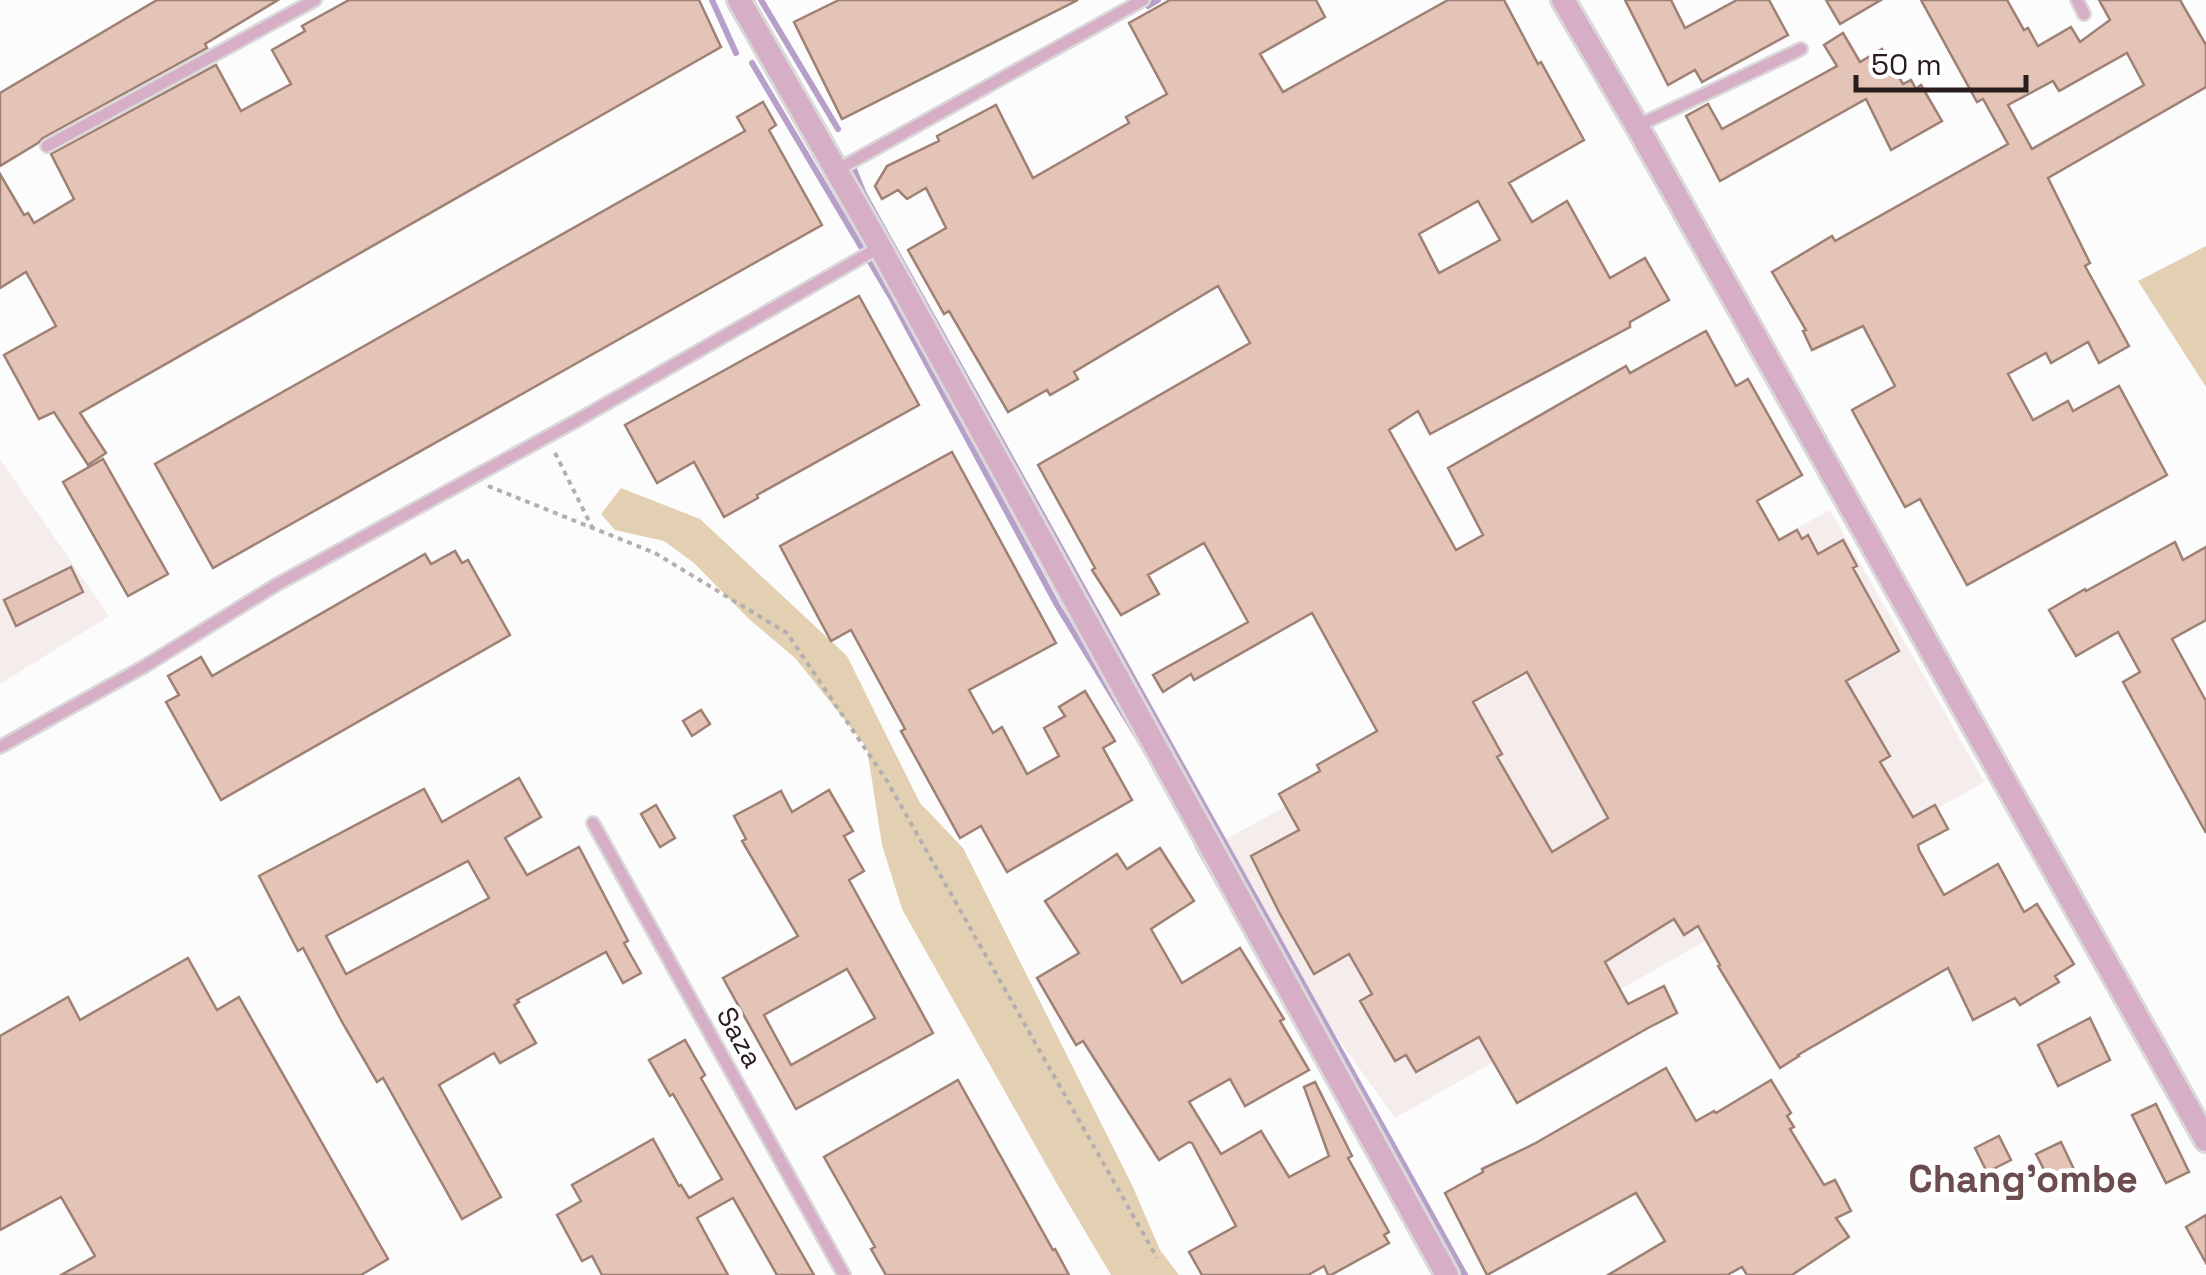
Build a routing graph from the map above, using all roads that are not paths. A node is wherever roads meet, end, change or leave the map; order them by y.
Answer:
1 (315, 0) edge
2 (739, 0) edge
3 (1143, 0) edge
4 (1563, 0) edge
5 (2076, 0) edge
6 (2084, 14) dead end
7 (1801, 49) dead end
8 (1637, 126) junction
9 (47, 146) dead end
10 (837, 170) junction
11 (880, 247) junction
12 (0, 745) edge
13 (593, 824) dead end
14 (2206, 1140) edge
15 (844, 1275) edge
16 (1447, 1275) edge

1 - 9 lane
2 - 10 street
3 - 10 lane
4 - 8 street
5 - 6 lane
7 - 8 lane
8 - 14 street
10 - 11 street
11 - 12 lane
11 - 12 lane
11 - 16 street
13 - 15 lane, Saza

